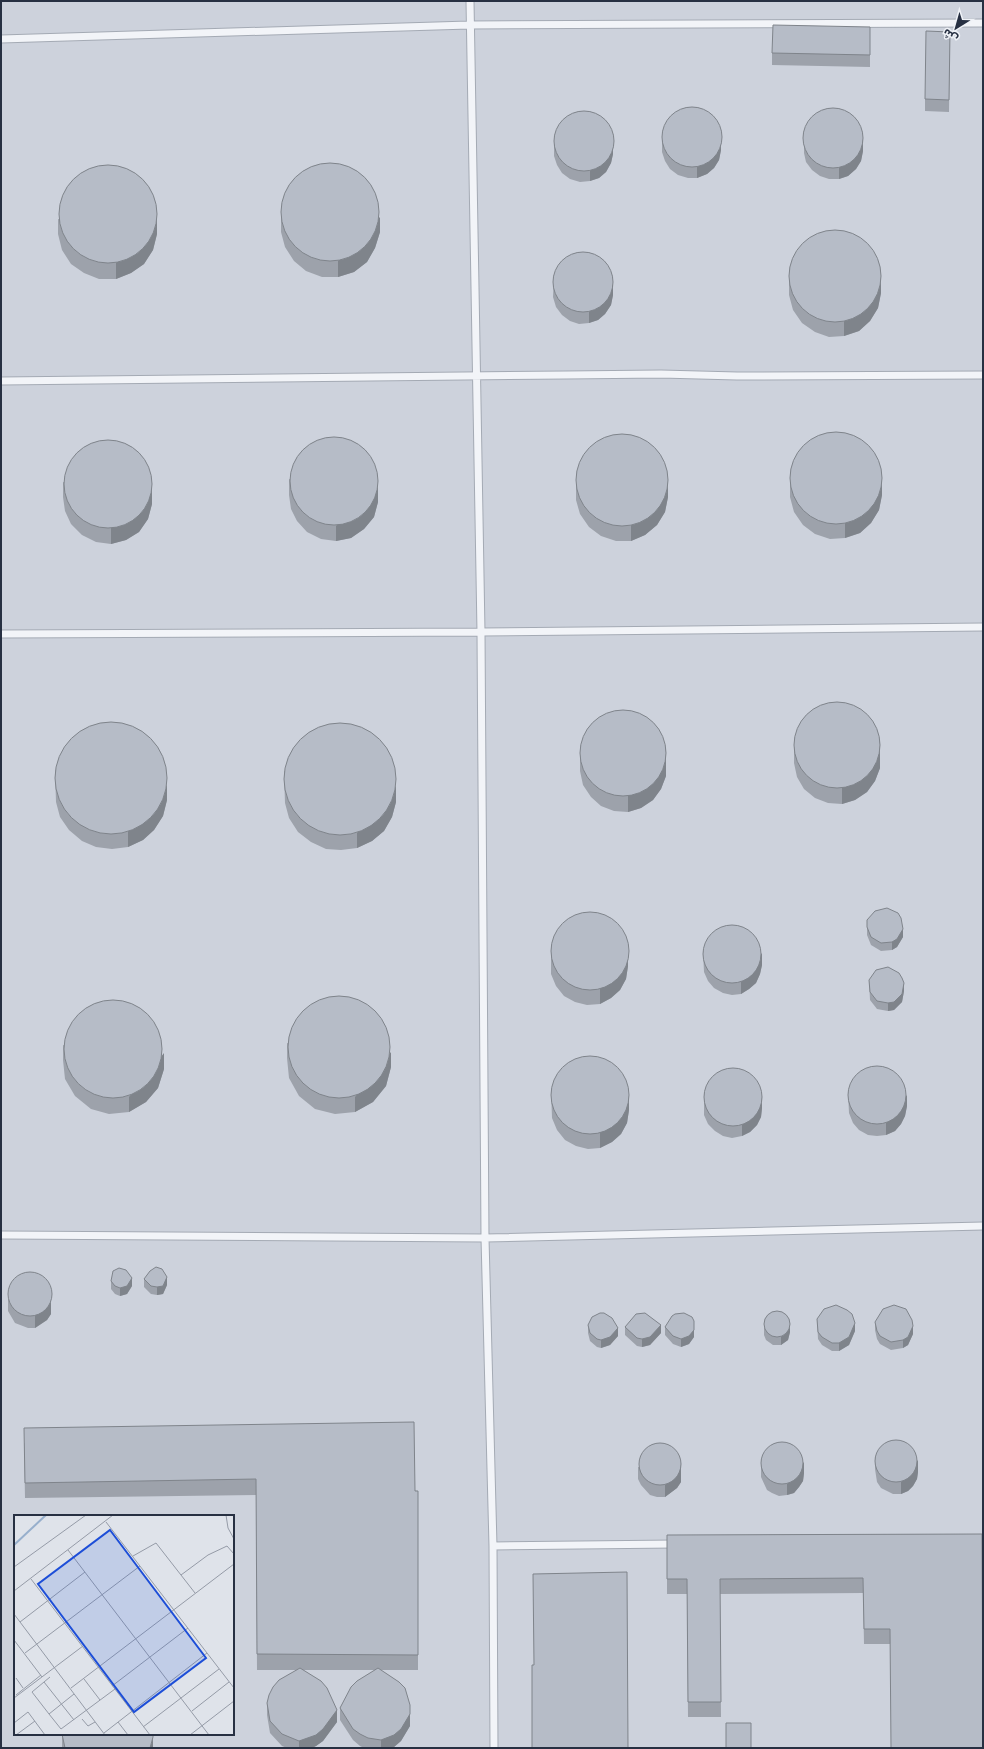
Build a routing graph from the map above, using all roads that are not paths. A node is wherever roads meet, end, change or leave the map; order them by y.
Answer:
1 (470, 1) edge
2 (983, 23) edge
3 (470, 25) junction
4 (1, 40) edge
5 (983, 374) edge
6 (476, 376) junction
7 (1, 381) edge
8 (983, 626) edge
9 (481, 632) junction
10 (1, 634) edge
11 (983, 1226) edge
12 (1, 1234) edge
13 (485, 1238) junction
14 (683, 1544) edge
15 (493, 1546) junction
16 (494, 1748) edge

1 - 3 lane
2 - 3 lane
3 - 4 lane
3 - 6 lane
5 - 6 lane
6 - 7 lane
6 - 9 lane
8 - 9 lane
9 - 10 lane
9 - 13 lane
11 - 13 lane
12 - 13 lane
13 - 15 lane
14 - 15 lane
15 - 16 lane

